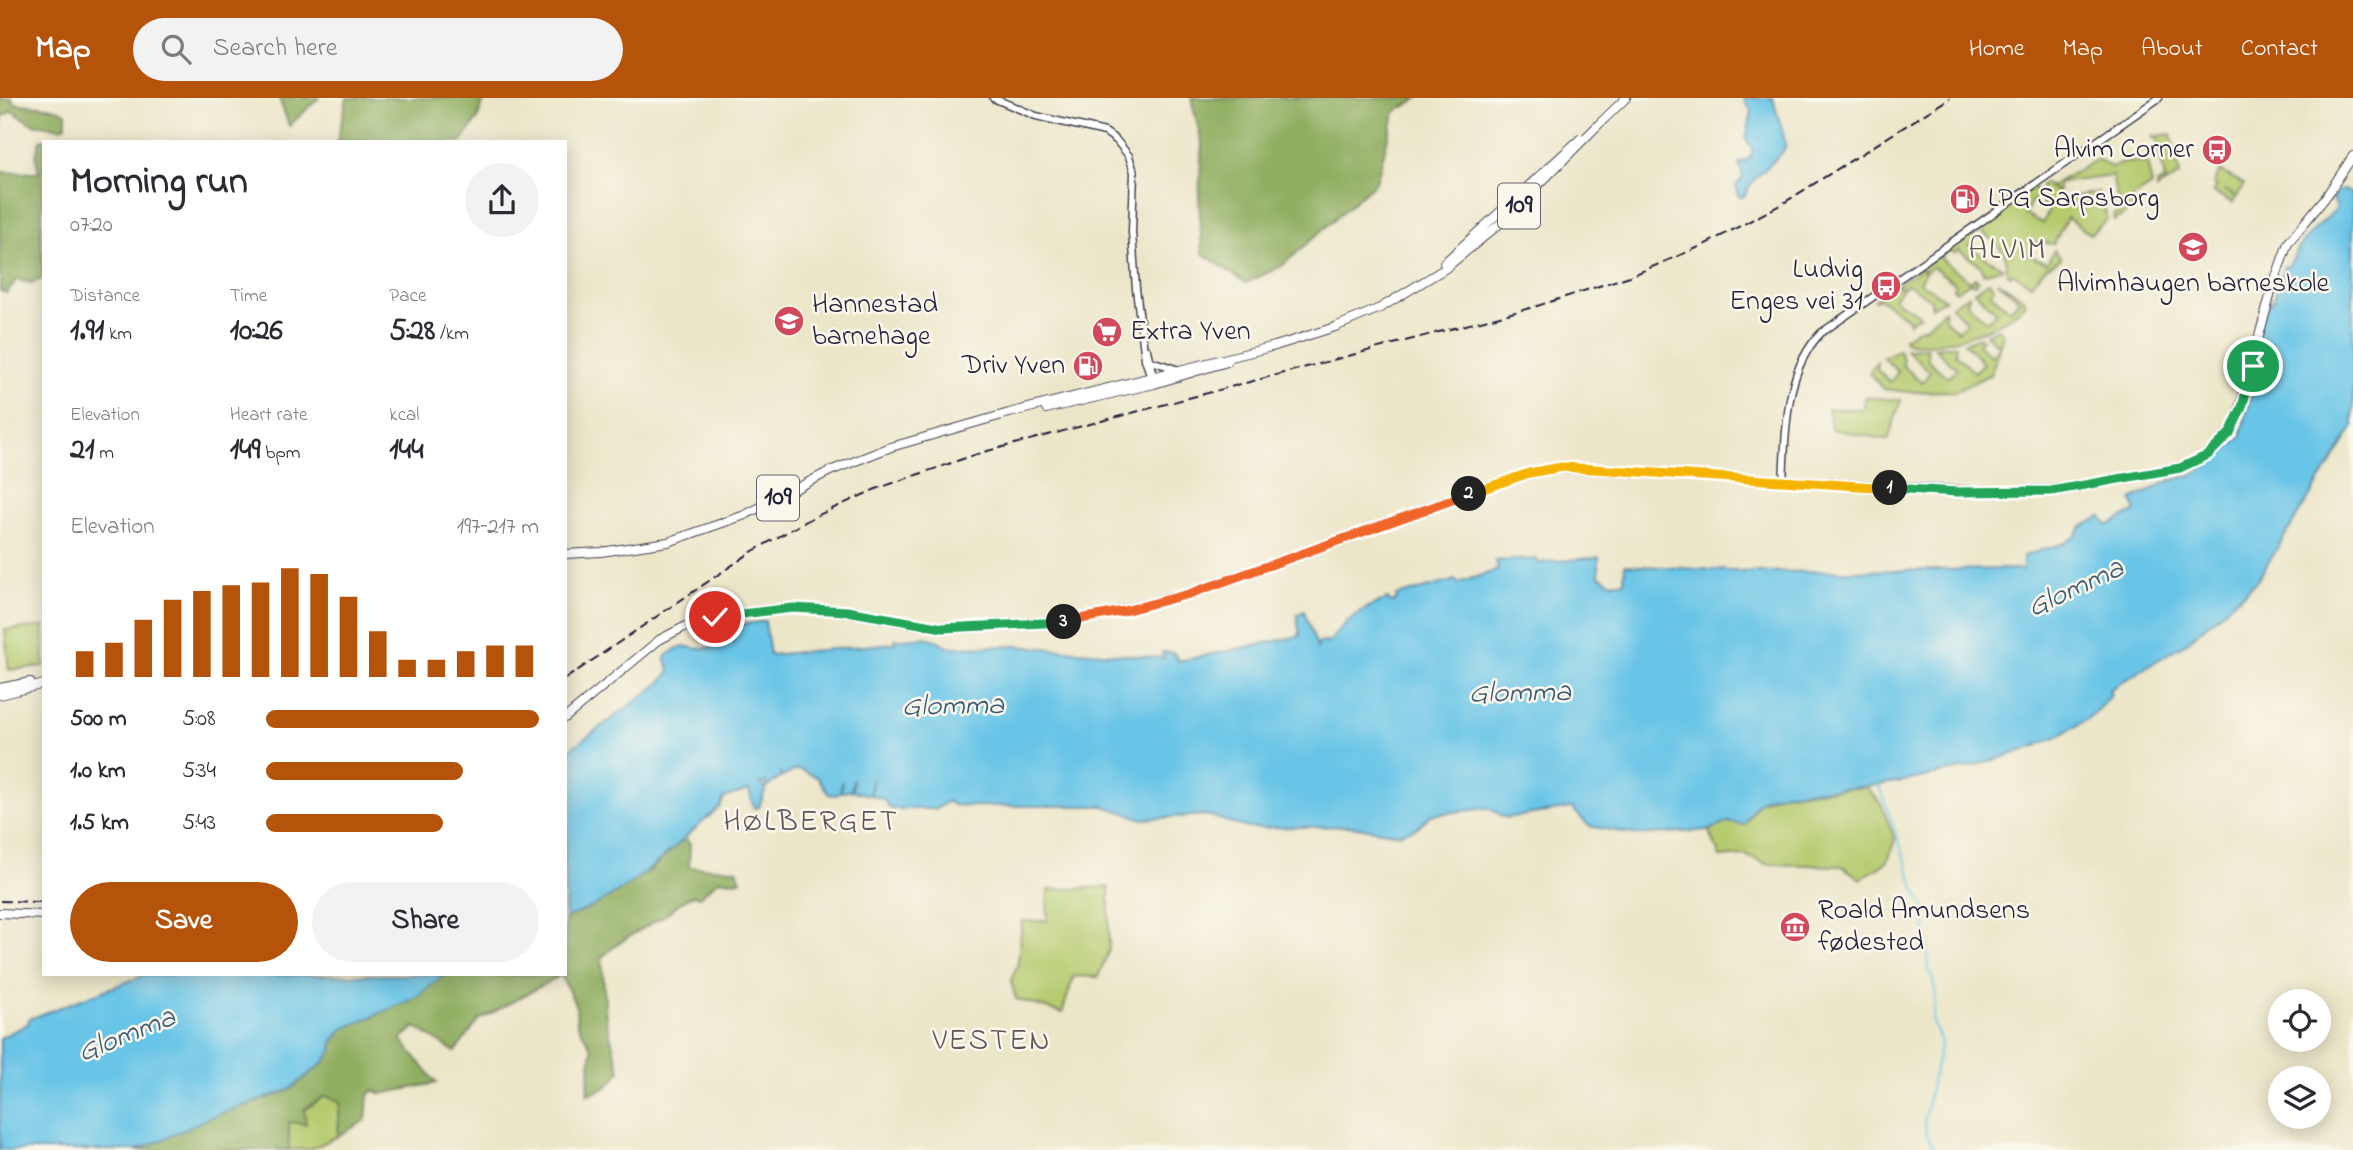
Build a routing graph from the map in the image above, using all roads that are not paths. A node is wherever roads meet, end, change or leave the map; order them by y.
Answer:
1 (993, 98) edge
2 (1626, 98) edge
3 (2159, 98) edge
4 (2353, 156) edge
5 (1144, 341) junction
6 (1275, 346) junction
7 (1151, 361) junction
8 (1178, 369) junction
9 (1152, 379) junction
10 (1783, 481) junction
11 (567, 554) edge
12 (42, 682) edge
13 (42, 683) edge
14 (0, 688) edge
15 (0, 695) edge
16 (567, 716) edge
17 (0, 913) edge
18 (42, 915) edge

1 - 5 street
2 - 6 main road, 109
3 - 10 street
4 - 10 main road
5 - 7 street
5 - 9 street
6 - 8 main road, 109
6 - 9 main road, 109
7 - 8 street
7 - 9 street
8 - 9 main road, 109
9 - 11 main road, 109
10 - 16 main road
12 - 14 main road
13 - 15 main road
17 - 18 main road

